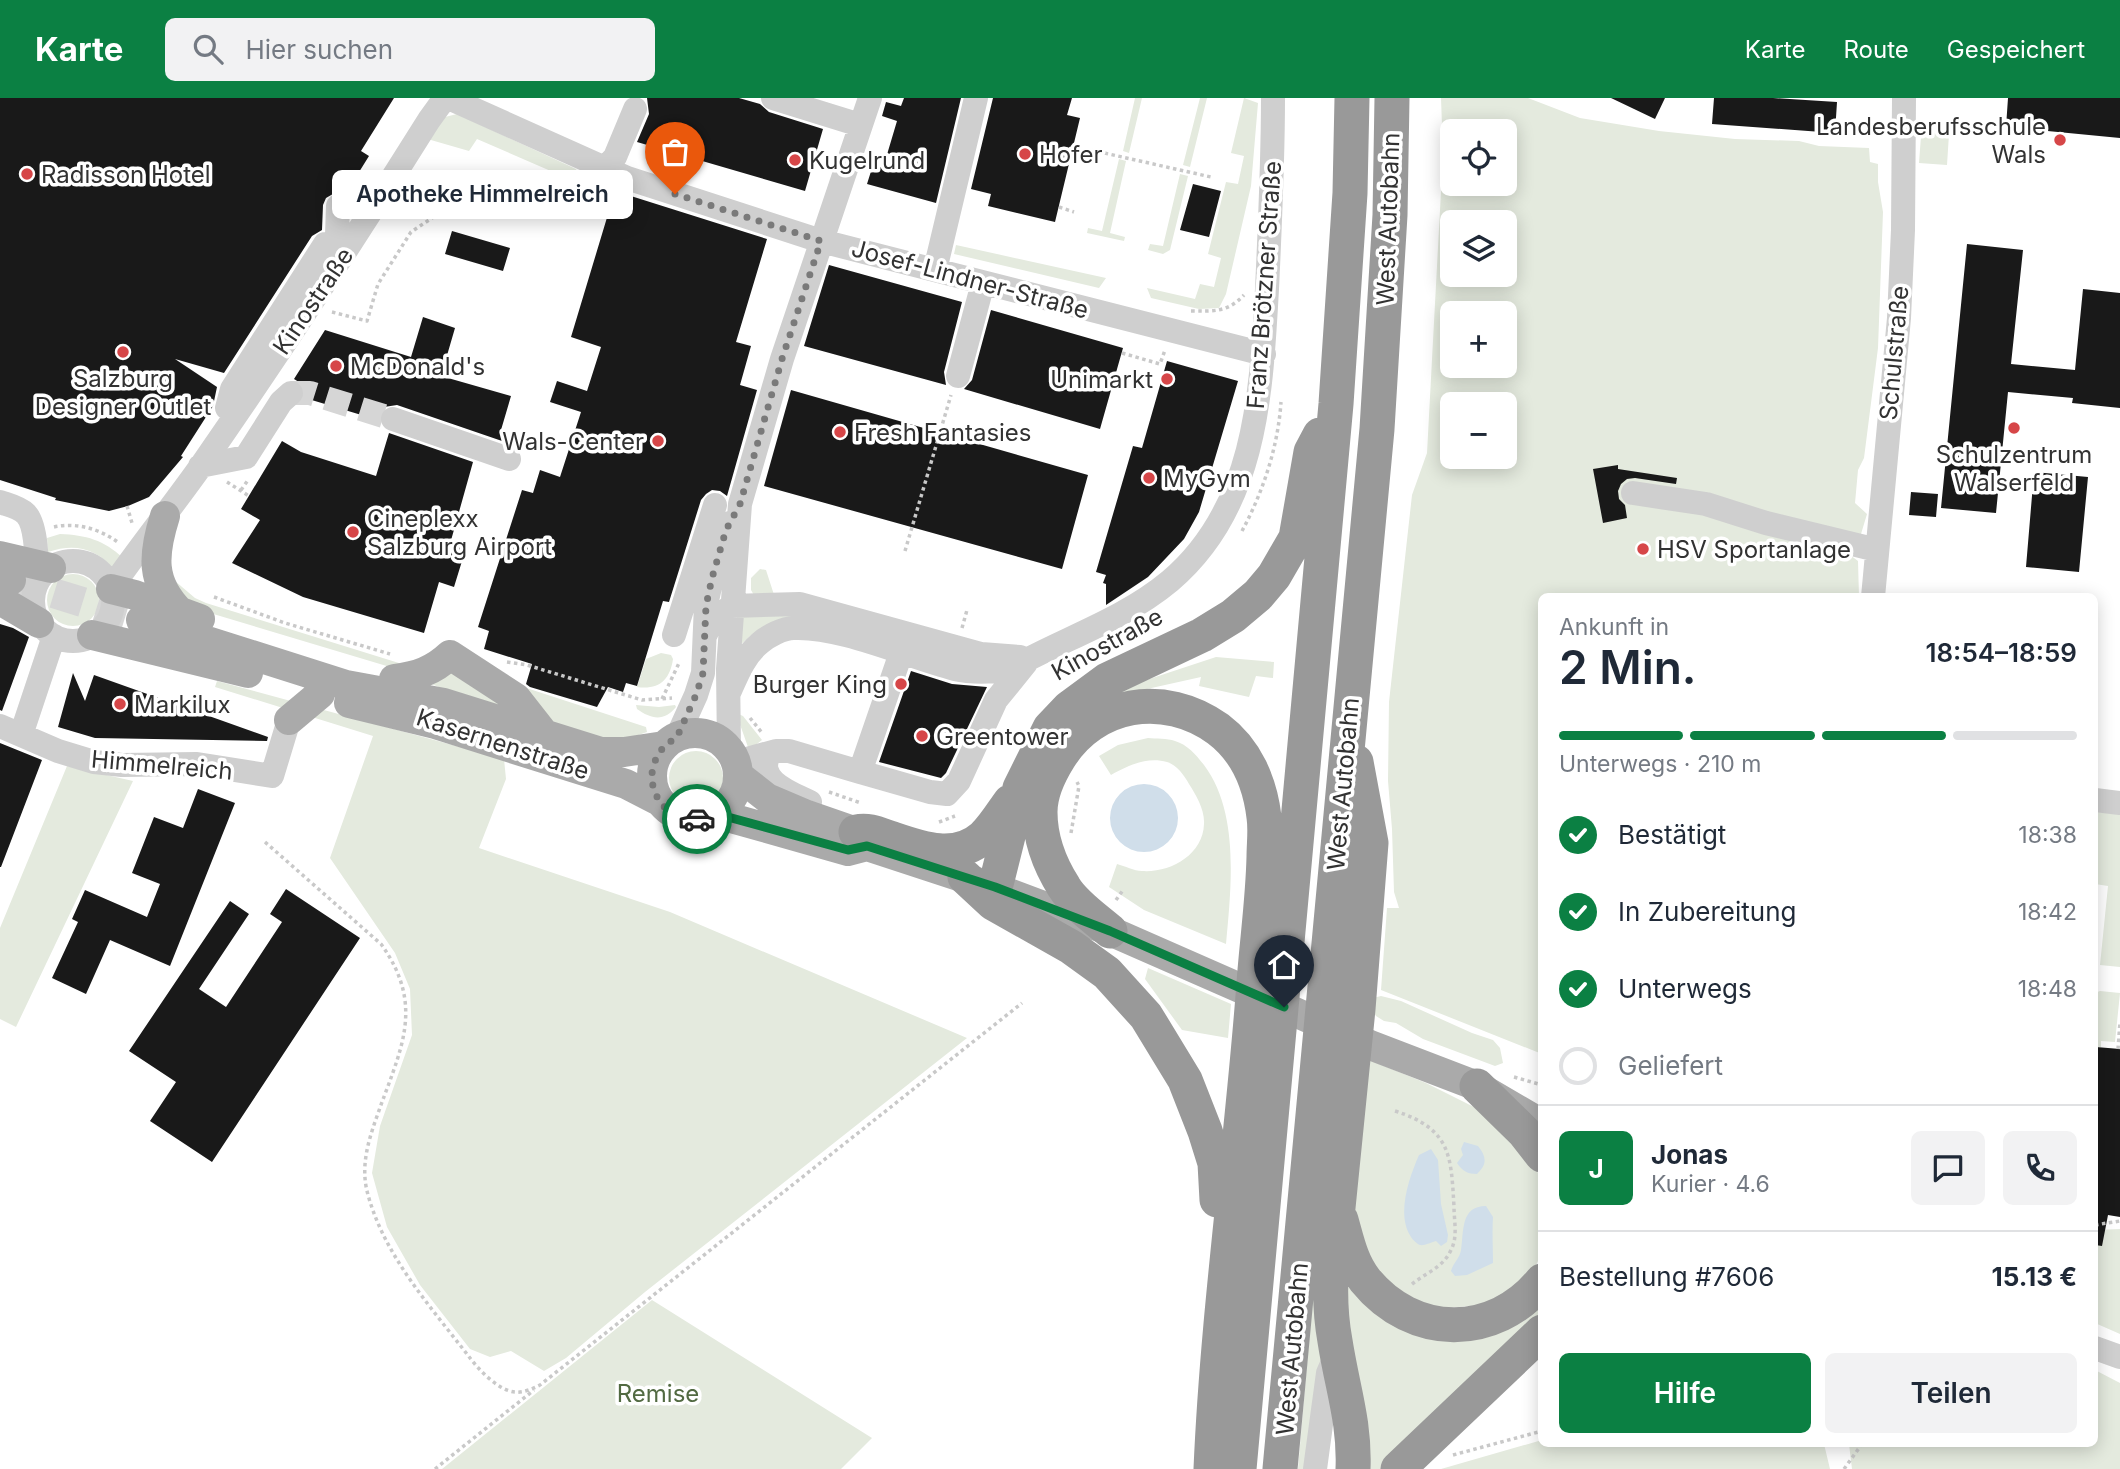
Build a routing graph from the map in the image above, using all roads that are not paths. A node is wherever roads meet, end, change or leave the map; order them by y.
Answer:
1 (451, 98) edge
2 (773, 98) edge
3 (870, 98) edge
4 (976, 98) edge
5 (1273, 98) edge
6 (1352, 98) edge
7 (1392, 98) edge
8 (1910, 101) edge
9 (635, 109) dead end
10 (860, 125) junction
11 (604, 169) junction
12 (334, 211) dead end
13 (821, 241) junction
14 (935, 270) junction
15 (983, 283) junction
16 (1264, 354) junction
17 (958, 376) dead end
18 (291, 393) dead end
19 (1336, 404) junction
20 (393, 419) tunnel mouth
21 (205, 459) junction
22 (509, 459) dead end
23 (1633, 493) dead end
24 (0, 502) edge
25 (740, 504) junction
26 (715, 505) dead end
27 (166, 516) junction
28 (1877, 550) junction
29 (19, 575) edge
30 (111, 587) junction
31 (1873, 593) edge
32 (667, 601) dead end
33 (732, 606) junction
34 (180, 612) junction
35 (141, 620) tunnel mouth
36 (46, 629) junction
37 (92, 635) junction
38 (688, 638) junction
39 (901, 653) junction
40 (1019, 657) junction
41 (392, 666) junction
42 (287, 684) junction
43 (333, 689) junction
44 (729, 699) junction
45 (439, 714) junction
46 (289, 720) junction
47 (1349, 720) junction
48 (10, 731) edge
49 (545, 736) junction
50 (670, 742) junction
51 (778, 752) junction
52 (735, 762) junction
53 (860, 772) junction
54 (1020, 788) junction
55 (2098, 800) edge
56 (659, 801) junction
57 (2120, 803) edge
58 (717, 814) junction
59 (861, 827) junction
60 (980, 882) junction
61 (1111, 918) junction
62 (1270, 969) junction
63 (1266, 1018) junction
64 (1477, 1086) junction
65 (1538, 1101) edge
66 (1538, 1122) edge
67 (1538, 1150) edge
68 (1338, 1210) junction
69 (1226, 1257) junction
70 (1538, 1287) edge
71 (1538, 1336) edge
72 (2098, 1349) edge
73 (1337, 1353) junction
74 (2120, 1357) edge
75 (1211, 1469) edge
76 (1239, 1469) edge
77 (1280, 1469) edge
78 (1315, 1469) edge
79 (1353, 1469) edge
80 (1398, 1469) edge

1 - 11 street, Kinostraße
1 - 21 street, Kinostraße
2 - 10 street
3 - 10 street
4 - 14 street
5 - 16 street, Franz Brötzner Straße
6 - 19 highway, West Autobahn
7 - 47 highway, West Autobahn
8 - 28 street, Schulstraße
9 - 11 street
10 - 13 street
11 - 13 street, Kinostraße
12 - 21 street
13 - 14 street, Josef-Lindner-Straße
13 - 25 street, Josef-Lindner-Straße
14 - 15 street, Josef-Lindner-Straße
15 - 16 street, Josef-Lindner-Straße
15 - 17 street
16 - 40 street, Franz Brötzner Straße
18 - 21 street
19 - 54 highway
19 - 62 highway, West Autobahn
20 - 22 street
21 - 27 street, Kinostraße
23 - 28 street
24 - 29 street
25 - 33 street
25 - 38 street
26 - 38 street
27 - 30 street, Kinostraße
27 - 34 main road
28 - 31 street, Schulstraße
29 - 30 street
29 - 36 main road
30 - 34 main road
30 - 37 street
32 - 38 street
33 - 38 street
33 - 40 street
33 - 44 street
34 - 41 main road
35 - 43 main road, Kasernenstraße
36 - 37 street
36 - 48 street
37 - 42 main road
38 - 50 street
39 - 40 street
39 - 44 street
39 - 53 street
40 - 53 street
41 - 45 main road
41 - 49 main road
42 - 43 main road
42 - 46 main road
43 - 45 main road, Kasernenstraße
43 - 46 main road
44 - 52 street
45 - 49 main road, Kasernenstraße
45 - 56 main road, Kasernenstraße
46 - 48 street, Himmelreich
47 - 68 highway
47 - 77 highway, West Autobahn
49 - 50 main road, Kasernenstraße
50 - 52 main road
50 - 56 main road
51 - 52 street
51 - 53 street
51 - 59 street
52 - 58 main road
52 - 59 main road
54 - 59 highway
54 - 60 highway
55 - 57 street
56 - 58 main road
58 - 59 main road
59 - 60 main road
60 - 61 main road
60 - 69 highway
61 - 62 highway
61 - 64 main road
62 - 63 highway
63 - 69 highway
63 - 76 highway, West Autobahn
64 - 65 main road
64 - 66 main road
64 - 67 highway
68 - 70 highway
68 - 73 highway
69 - 75 highway
71 - 80 highway
72 - 74 street
73 - 78 street
73 - 79 highway

